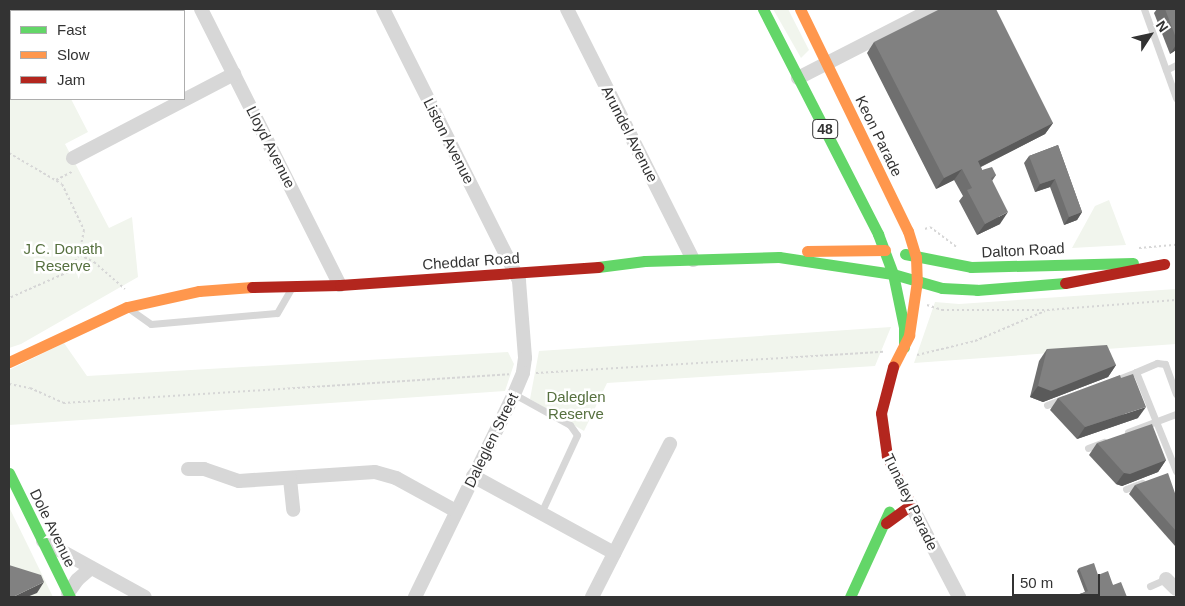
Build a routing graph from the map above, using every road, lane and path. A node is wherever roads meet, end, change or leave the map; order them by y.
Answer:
1 (201, 9) edge
2 (383, 9) edge
3 (567, 9) edge
4 (763, 9) edge
5 (800, 9) edge
6 (933, 9) edge
7 (1144, 9) edge
8 (828, 63) junction
9 (1176, 65) edge
10 (1166, 70) junction
11 (234, 74) junction
12 (798, 78) junction
13 (1176, 98) edge
14 (9, 153) edge
15 (76, 163) joint
16 (56, 180) junction
17 (885, 250) junction
18 (79, 255) junction
19 (779, 257) junction
20 (916, 257) junction
21 (693, 260) junction
22 (1164, 264) junction
23 (1176, 264) edge
24 (515, 273) junction
25 (893, 274) junction
26 (917, 281) junction
27 (294, 284) junction
28 (340, 285) junction
29 (125, 289) dead end
30 (287, 296) junction
31 (9, 298) edge
32 (163, 298) junction
33 (1176, 300) edge
34 (915, 301) junction
35 (127, 307) junction
36 (1047, 310) junction
37 (904, 347) junction
38 (884, 352) dead end
39 (915, 356) dead end
40 (9, 362) edge
41 (1136, 372) junction
42 (523, 373) junction
43 (9, 384) edge
44 (1100, 386) edge
45 (514, 394) junction
46 (1176, 394) edge
47 (1074, 396) edge
48 (1047, 406) dead end
49 (1176, 414) edge
50 (1156, 421) junction
51 (1122, 435) edge
52 (1113, 438) edge
53 (670, 444) dead end
54 (1088, 448) dead end
55 (188, 469) dead end
56 (1176, 471) edge
57 (9, 473) edge
58 (1168, 474) edge
59 (473, 476) junction
60 (290, 479) junction
61 (1151, 480) edge
62 (902, 487) junction
63 (1126, 489) dead end
64 (910, 505) junction
65 (293, 510) dead end
66 (456, 511) junction
67 (541, 513) junction
68 (886, 523) junction
69 (43, 541) junction
70 (614, 553) junction
71 (91, 568) junction
72 (1166, 579) joint
73 (1150, 586) dead end
74 (1176, 589) edge
75 (69, 595) edge
76 (144, 597) edge
77 (415, 597) edge
78 (592, 597) edge
79 (850, 597) edge
80 (959, 597) edge

1 - 11 street, Lloyd Avenue
2 - 24 street, Liston Avenue
3 - 21 street, Arundel Avenue
4 - 12 main road, 48
5 - 8 main road, Keon Parade / 48
6 - 8 street
7 - 10 lane
8 - 12 street
8 - 20 main road, Keon Parade / 48
9 - 10 lane
10 - 13 lane
11 - 15 street
11 - 28 street, Lloyd Avenue
12 - 17 main road, 48
14 - 16 path
15 - 16 path
16 - 18 path
17 - 19 main road, Cheddar Road
17 - 20 main road, Dalton Road
17 - 25 main road, 48
18 - 29 path
18 - 31 path
19 - 21 main road, Cheddar Road
19 - 25 main road, Cheddar Road
20 - 22 main road, Dalton Road
20 - 26 main road, Keon Parade
21 - 24 main road, Cheddar Road
22 - 23 main road, Dalton Road
22 - 26 main road, Dalton Road
24 - 28 main road, Cheddar Road
24 - 42 street, Daleglen Street
25 - 26 main road, Dalton Road
25 - 37 main road
26 - 34 main road, Tunaley Parade
27 - 28 main road, Cheddar Road
27 - 30 lane
27 - 32 main road, Cheddar Road
28 - 30 main road, Cheddar Road
30 - 32 main road, Cheddar Road
30 - 35 lane
32 - 35 main road, Cheddar Road
33 - 36 path
34 - 36 path
34 - 37 main road, Tunaley Parade
35 - 40 main road, Cheddar Road
36 - 39 path
37 - 62 main road, Tunaley Parade
38 - 42 path
41 - 44 lane
41 - 46 lane
41 - 50 lane
42 - 43 path
42 - 45 street, Daleglen Street
45 - 59 street, Daleglen Street
45 - 67 lane
47 - 48 lane
49 - 50 lane
50 - 51 lane
50 - 56 lane
52 - 54 lane
53 - 70 street
55 - 60 street
56 - 58 lane
57 - 69 main road, Dole Avenue
59 - 66 street, Daleglen Street
59 - 67 street
60 - 65 street
60 - 66 street
61 - 63 lane
62 - 64 main road, Tunaley Parade
62 - 68 main road
64 - 68 main road
64 - 80 street, Tunaley Parade
66 - 77 street, Daleglen Street
67 - 70 street
68 - 79 main road
69 - 71 street
69 - 75 main road, Dole Avenue
70 - 78 street
71 - 75 street
71 - 76 street
72 - 73 lane
72 - 74 street

